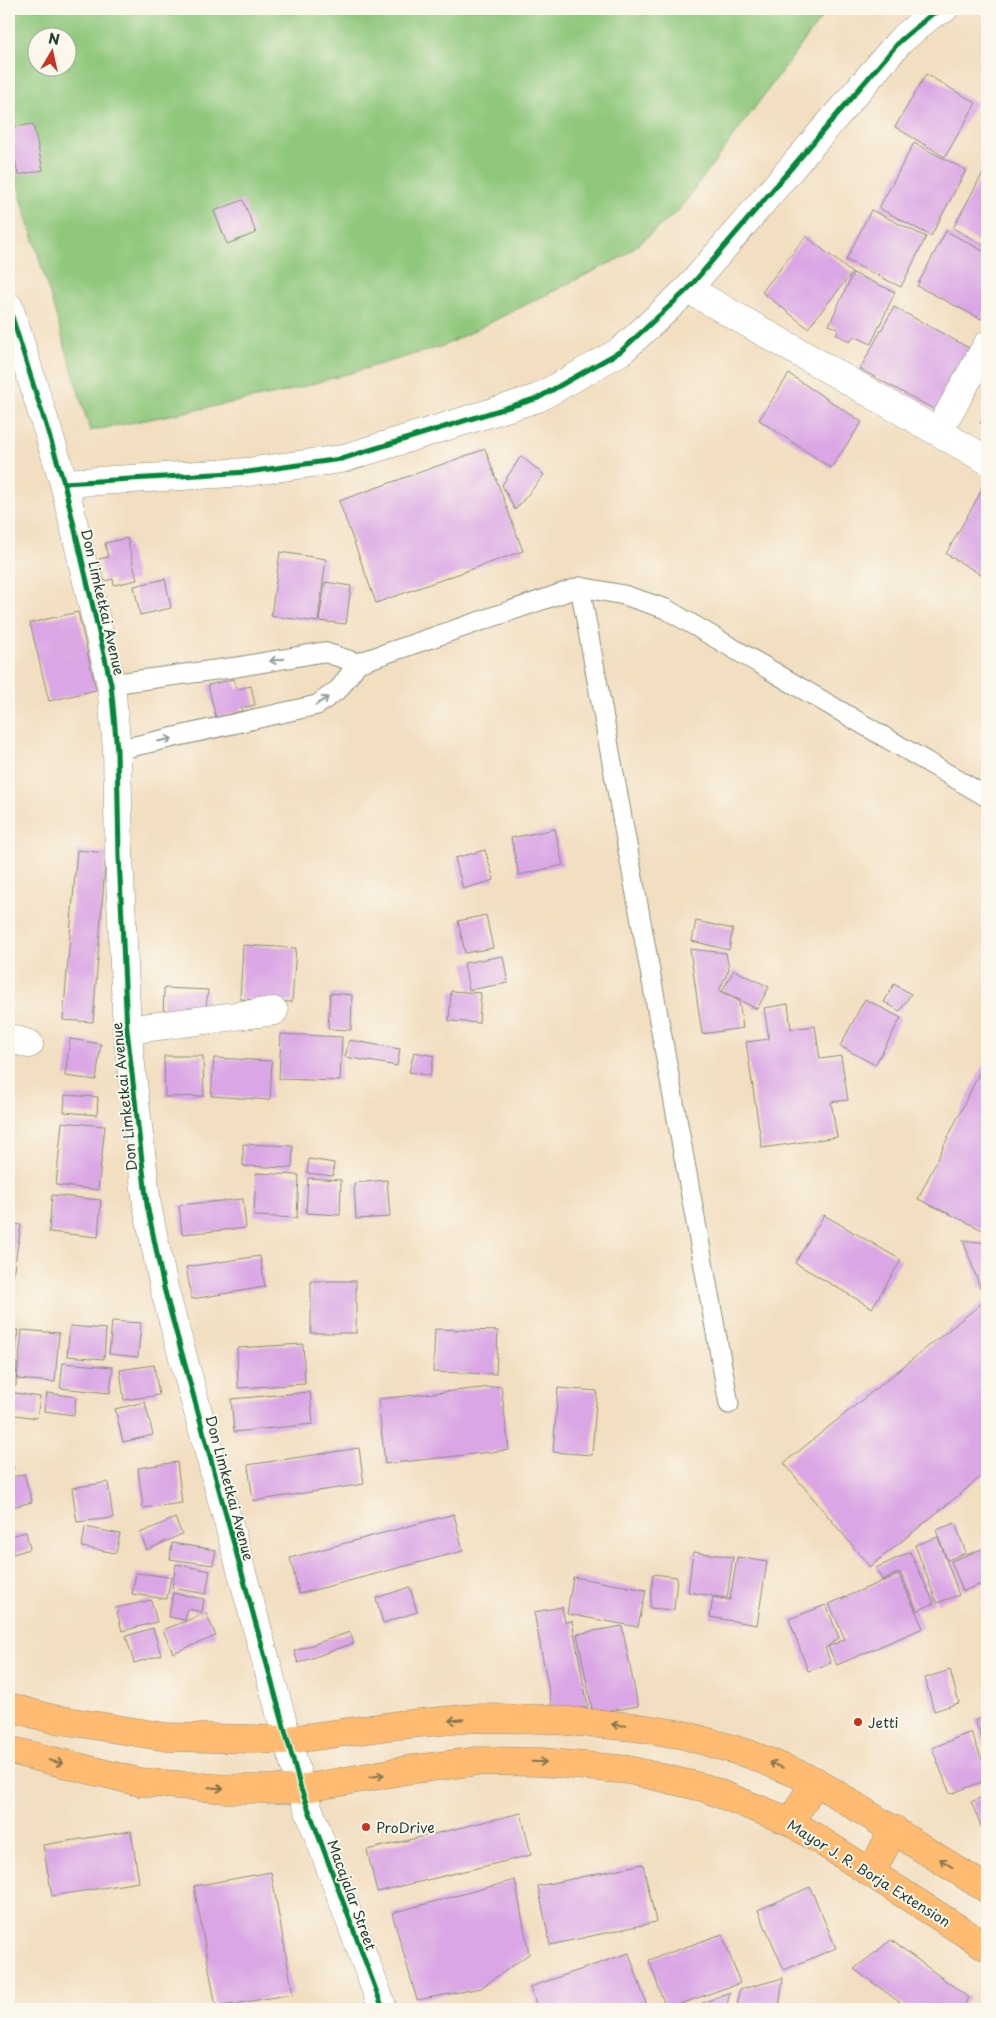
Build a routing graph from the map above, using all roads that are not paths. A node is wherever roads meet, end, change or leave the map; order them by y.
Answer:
1 (944, 9) edge
2 (688, 289) junction
3 (9, 307) edge
4 (987, 345) edge
5 (938, 432) junction
6 (987, 460) edge
7 (64, 482) junction
8 (580, 587) junction
9 (358, 663) junction
10 (111, 684) junction
11 (117, 750) junction
12 (987, 797) edge
13 (274, 1011) dead end
14 (127, 1030) junction
15 (729, 1404) dead end
16 (9, 1707) edge
17 (288, 1740) junction
18 (9, 1750) edge
19 (815, 1781) junction
20 (301, 1789) junction
21 (791, 1822) junction
22 (894, 1829) junction
23 (870, 1873) junction
24 (987, 1889) edge
25 (987, 1947) edge
26 (383, 2009) edge

1 - 2 street
2 - 5 street
2 - 7 street
3 - 7 street, Don Limketkai Avenue
4 - 5 street
5 - 6 street
7 - 10 street, Don Limketkai Avenue
8 - 9 lane
8 - 12 lane
8 - 15 lane
9 -> 10 lane
11 -> 9 lane
10 - 11 street, Don Limketkai Avenue
11 - 14 street, Don Limketkai Avenue
13 - 14 street
14 - 17 street, Don Limketkai Avenue
16 - 17 main road
19 -> 17 main road
17 - 20 street, Don Limketkai Avenue
18 -> 20 main road, Mayor J. R. Borja Extension
19 - 21 main road
19 - 22 main road
20 -> 21 main road, Mayor J. R. Borja Extension
20 - 26 street, Macajalar Street
21 - 23 main road, Mayor J. R. Borja Extension
22 - 23 main road
24 -> 22 main road
23 - 25 main road, Mayor J. R. Borja Extension

